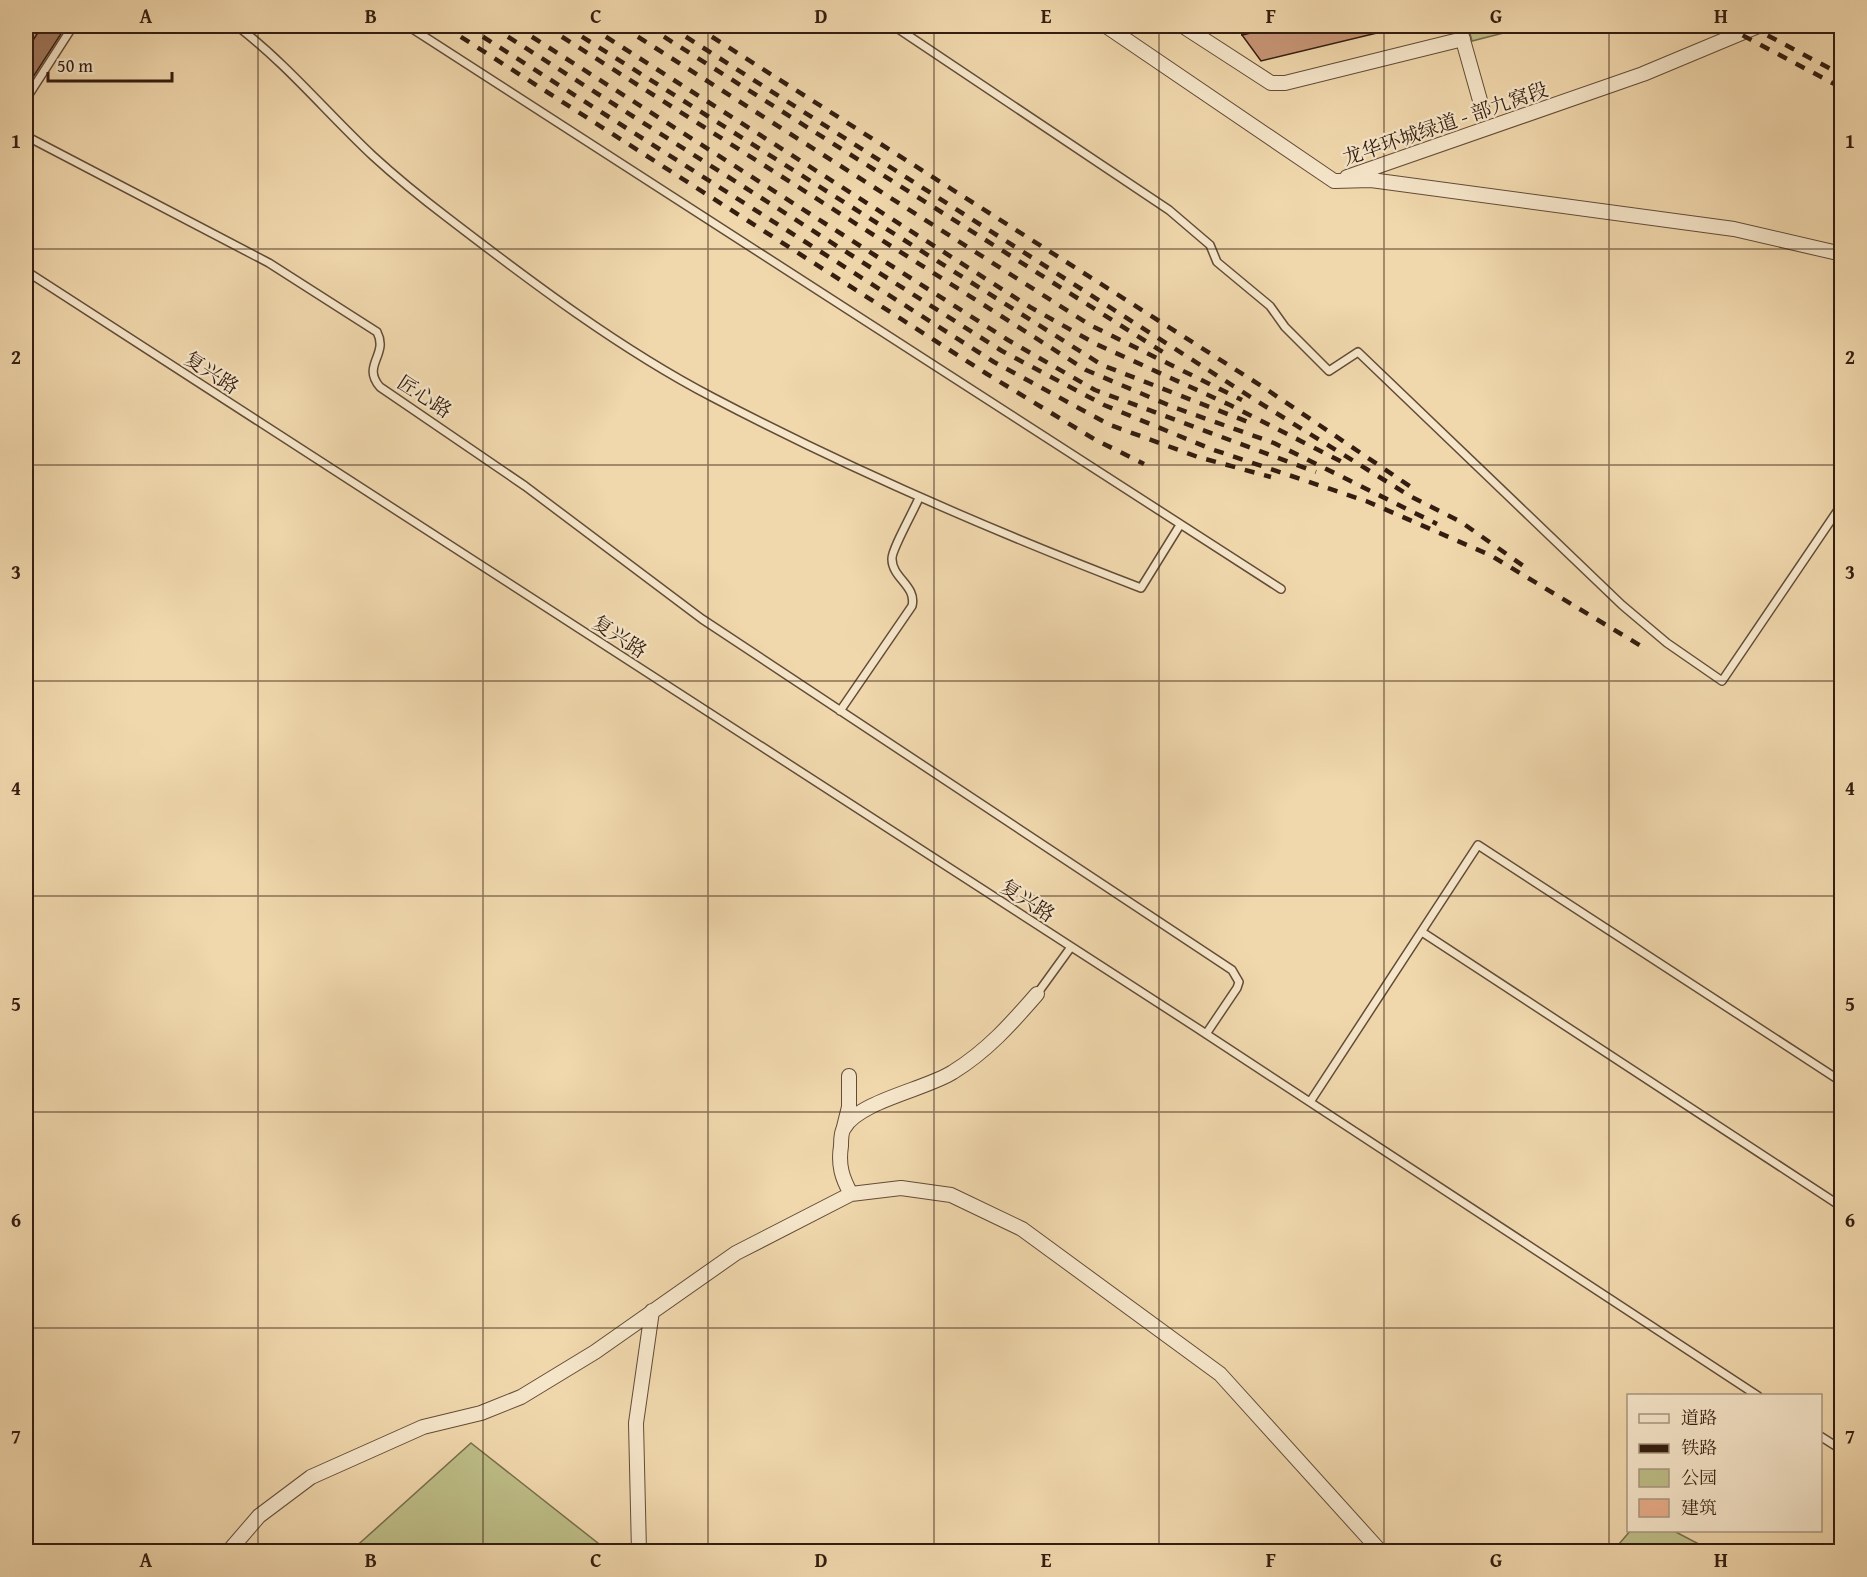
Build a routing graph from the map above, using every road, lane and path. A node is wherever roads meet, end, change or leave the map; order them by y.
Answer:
1 (73, 26) edge
2 (237, 26) edge
3 (408, 26) edge
4 (894, 26) edge
5 (1106, 26) edge
6 (1183, 26) edge
7 (1459, 26) edge
8 (1758, 26) edge
9 (1463, 39) junction
10 (26, 99) edge
11 (1484, 111) dead end
12 (26, 136) edge
13 (1334, 181) junction
14 (1842, 254) edge
15 (26, 271) edge
16 (919, 498) junction
17 (1842, 504) edge
18 (1180, 525) junction
19 (1281, 589) dead end
20 (840, 711) junction
21 (1422, 932) junction
22 (1071, 947) junction
23 (1036, 994) joint
24 (1206, 1034) junction
25 (849, 1076) dead end
26 (1842, 1082) edge
27 (1310, 1102) junction
28 (843, 1128) junction
29 (851, 1194) junction
30 (1842, 1208) edge
31 (652, 1311) junction
32 (1756, 1394) edge
33 (1822, 1437) edge
34 (1842, 1450) edge
35 (228, 1551) edge
36 (639, 1551) edge
37 (1381, 1551) edge

1 - 10 lane
2 - 16 lane
3 - 18 lane
4 - 17 lane
5 - 13 street, 龙华环城绿道 - 部九窝段
6 - 9 street
7 - 9 street
8 - 13 street, 龙华环城绿道 - 部九窝段
9 - 11 street
12 - 20 lane, 匠心路
13 - 14 street
15 - 22 lane, 复兴路
16 - 18 lane
16 - 20 lane
18 - 19 lane
20 - 24 lane
21 - 26 lane
21 - 27 lane
21 - 30 lane
22 - 23 lane
22 - 24 lane, 复兴路
23 - 28 street
24 - 27 lane, 复兴路
25 - 28 street
27 - 32 lane, 复兴路
28 - 29 street
29 - 31 street
29 - 37 street
31 - 35 street
31 - 36 street
33 - 34 lane

